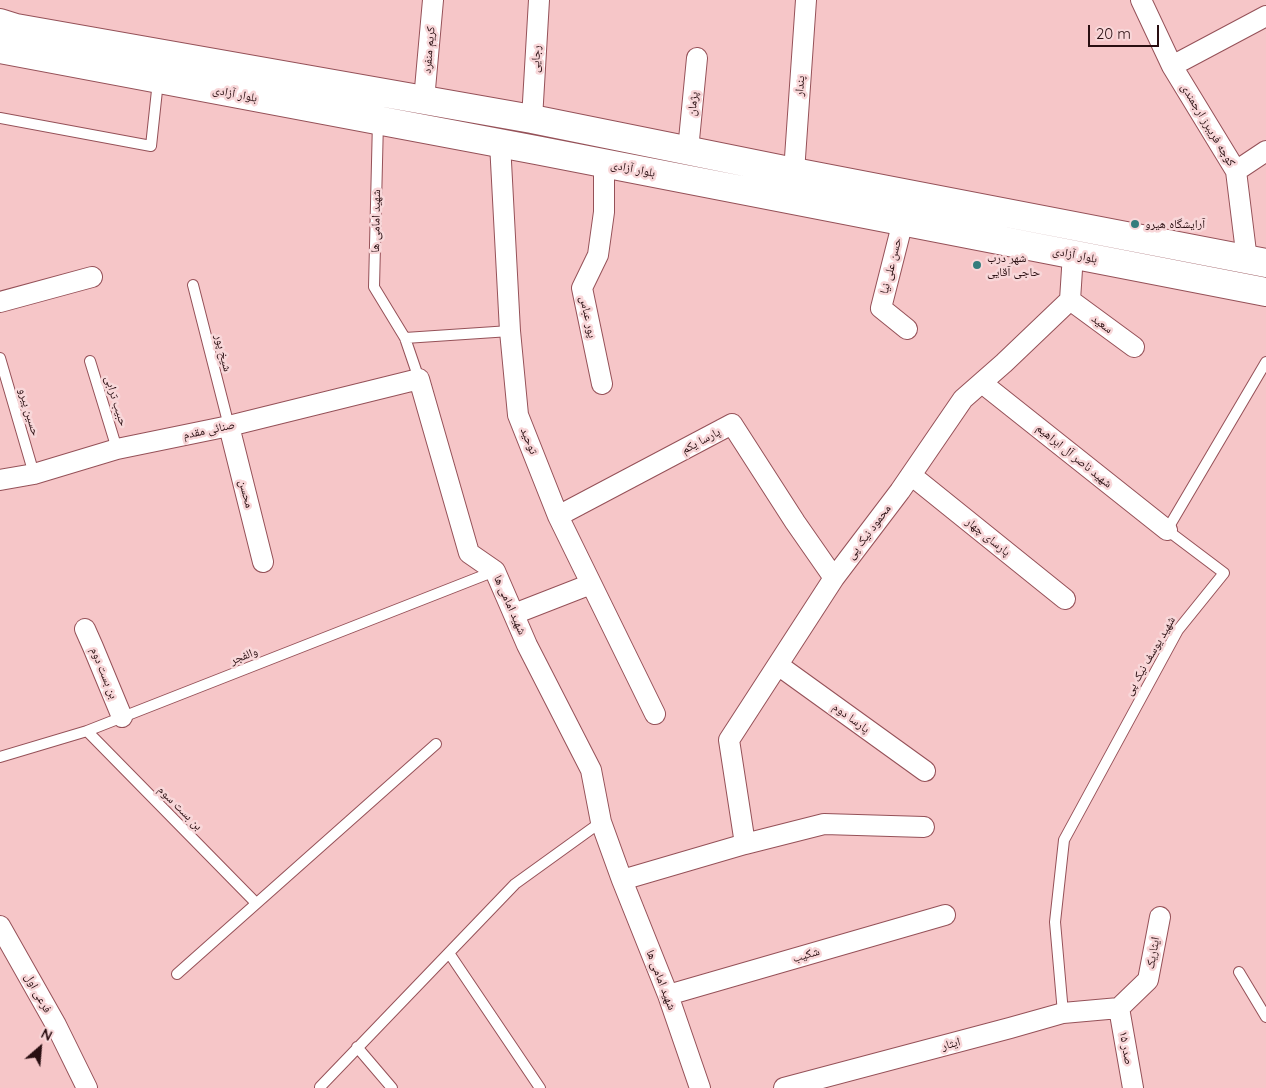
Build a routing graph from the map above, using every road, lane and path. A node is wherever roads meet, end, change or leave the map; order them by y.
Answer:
1 (433, 0) edge
2 (539, 0) edge
3 (806, 0) edge
4 (1141, 0) edge
5 (1266, 16) edge
6 (0, 23) edge
7 (0, 49) edge
8 (697, 58) dead end
9 (1172, 66) junction
10 (158, 80) junction
11 (424, 100) junction
12 (0, 118) edge
13 (532, 118) junction
14 (378, 120) junction
15 (500, 143) junction
16 (688, 150) junction
17 (1266, 150) edge
18 (604, 163) junction
19 (1236, 171) junction
20 (794, 172) junction
21 (903, 221) junction
22 (1073, 254) junction
23 (1257, 261) edge
24 (92, 277) dead end
25 (193, 285) dead end
26 (1266, 292) edge
27 (1070, 300) junction
28 (0, 302) edge
29 (907, 329) dead end
30 (510, 331) junction
31 (405, 338) junction
32 (1134, 347) dead end
33 (0, 358) edge
34 (90, 361) dead end
35 (1266, 362) edge
36 (419, 379) junction
37 (982, 382) junction
38 (602, 384) dead end
39 (229, 426) junction
40 (117, 449) junction
41 (34, 474) junction
42 (911, 475) junction
43 (0, 480) edge
44 (558, 516) junction
45 (1167, 530) junction
46 (263, 562) dead end
47 (495, 571) junction
48 (834, 578) junction
49 (591, 584) junction
50 (1065, 599) dead end
51 (514, 614) junction
52 (85, 629) dead end
53 (778, 665) junction
54 (655, 714) dead end
55 (122, 718) junction
56 (87, 731) junction
57 (436, 744) dead end
58 (0, 757) edge
59 (924, 771) dead end
60 (601, 822) junction
61 (924, 827) dead end
62 (745, 844) junction
63 (622, 880) junction
64 (256, 903) junction
65 (945, 915) dead end
66 (1160, 917) dead end
67 (0, 926) edge
68 (449, 953) junction
69 (1239, 972) dead end
70 (177, 974) dead end
71 (668, 995) junction
72 (1119, 1008) junction
73 (1063, 1013) junction
74 (1266, 1017) edge
75 (358, 1048) junction
76 (320, 1087) dead end
77 (87, 1088) edge
78 (392, 1088) edge
79 (540, 1088) edge
80 (700, 1088) edge
81 (784, 1088) edge
82 (1133, 1088) edge

1 - 11 street, کریم منفرد
2 - 13 street, رجایی
3 - 20 street, پندار
4 - 9 street, کوچه فریبرز ارجمندی
5 - 9 street
6 - 11 main road
7 - 10 main road, بلوار آزادی
8 - 16 street, پژمان
9 - 19 street, کوچه فریبرز ارجمندی
10 - 12 lane
10 - 14 main road, بلوار آزادی
11 - 13 main road
13 - 16 main road
14 - 15 main road, بلوار آزادی
14 - 31 lane, شهید امامی ها
15 - 18 main road, بلوار آزادی
15 - 30 street, توحید
16 - 20 main road
17 - 19 street
18 - 21 main road, بلوار آزادی
18 - 38 street, پور عباس
19 - 23 street, کوچه فریبرز ارجمندی
20 - 23 main road
21 - 22 main road, بلوار آزادی
21 - 29 street, حسن علی نیا
22 - 26 main road, بلوار آزادی
22 - 27 street
24 - 28 street
25 - 39 lane, شیخ پور
27 - 32 street, سعید
27 - 37 street, محمود نیک پی
30 - 31 lane
30 - 44 street, توحید
31 - 36 lane, شهید امامی ها
33 - 41 lane, حسین پیرو
34 - 40 lane, حبیب ترابی
35 - 45 lane
36 - 39 street, صنائی مقدم
36 - 47 street, شهید امامی ها
37 - 42 street, محمود نیک پی
37 - 45 street, شهید ناصر آل ابراهیم
39 - 40 street, صنائی مقدم
39 - 46 street, محسن
40 - 41 street, صنائی مقدم
41 - 43 street, صنائی مقدم
42 - 48 street, محمود نیک پی
42 - 50 street, پارسای چهار
44 - 48 street, پارسا یکم
44 - 49 street, توحید
45 - 73 lane, شهید یوسف نیک پی
47 - 51 street, شهید امامی ها
47 - 55 lane, والفجر
48 - 53 street, محمود نیک پی
49 - 51 street
49 - 54 street, توحید
51 - 60 street, شهید امامی ها
52 - 55 street, بن بست دوم
53 - 59 street, پارسا دوم
53 - 62 street, محمود نیک پی
55 - 56 lane, والفجر
56 - 58 lane, والفجر
56 - 64 lane, بن بست سوم
57 - 64 lane
60 - 63 street, شهید امامی ها
60 - 68 lane
61 - 62 street
62 - 63 street
63 - 71 street, شهید امامی ها
64 - 70 lane
65 - 71 street, شکیب
66 - 72 street, ایثاریک
67 - 77 street, فرعی اول
68 - 75 lane
68 - 79 lane
69 - 74 lane
71 - 80 street, شهید امامی ها
72 - 73 street, ایثار
72 - 82 street, صدر ۱۵
73 - 81 street, ایثار
75 - 76 lane
75 - 78 lane

